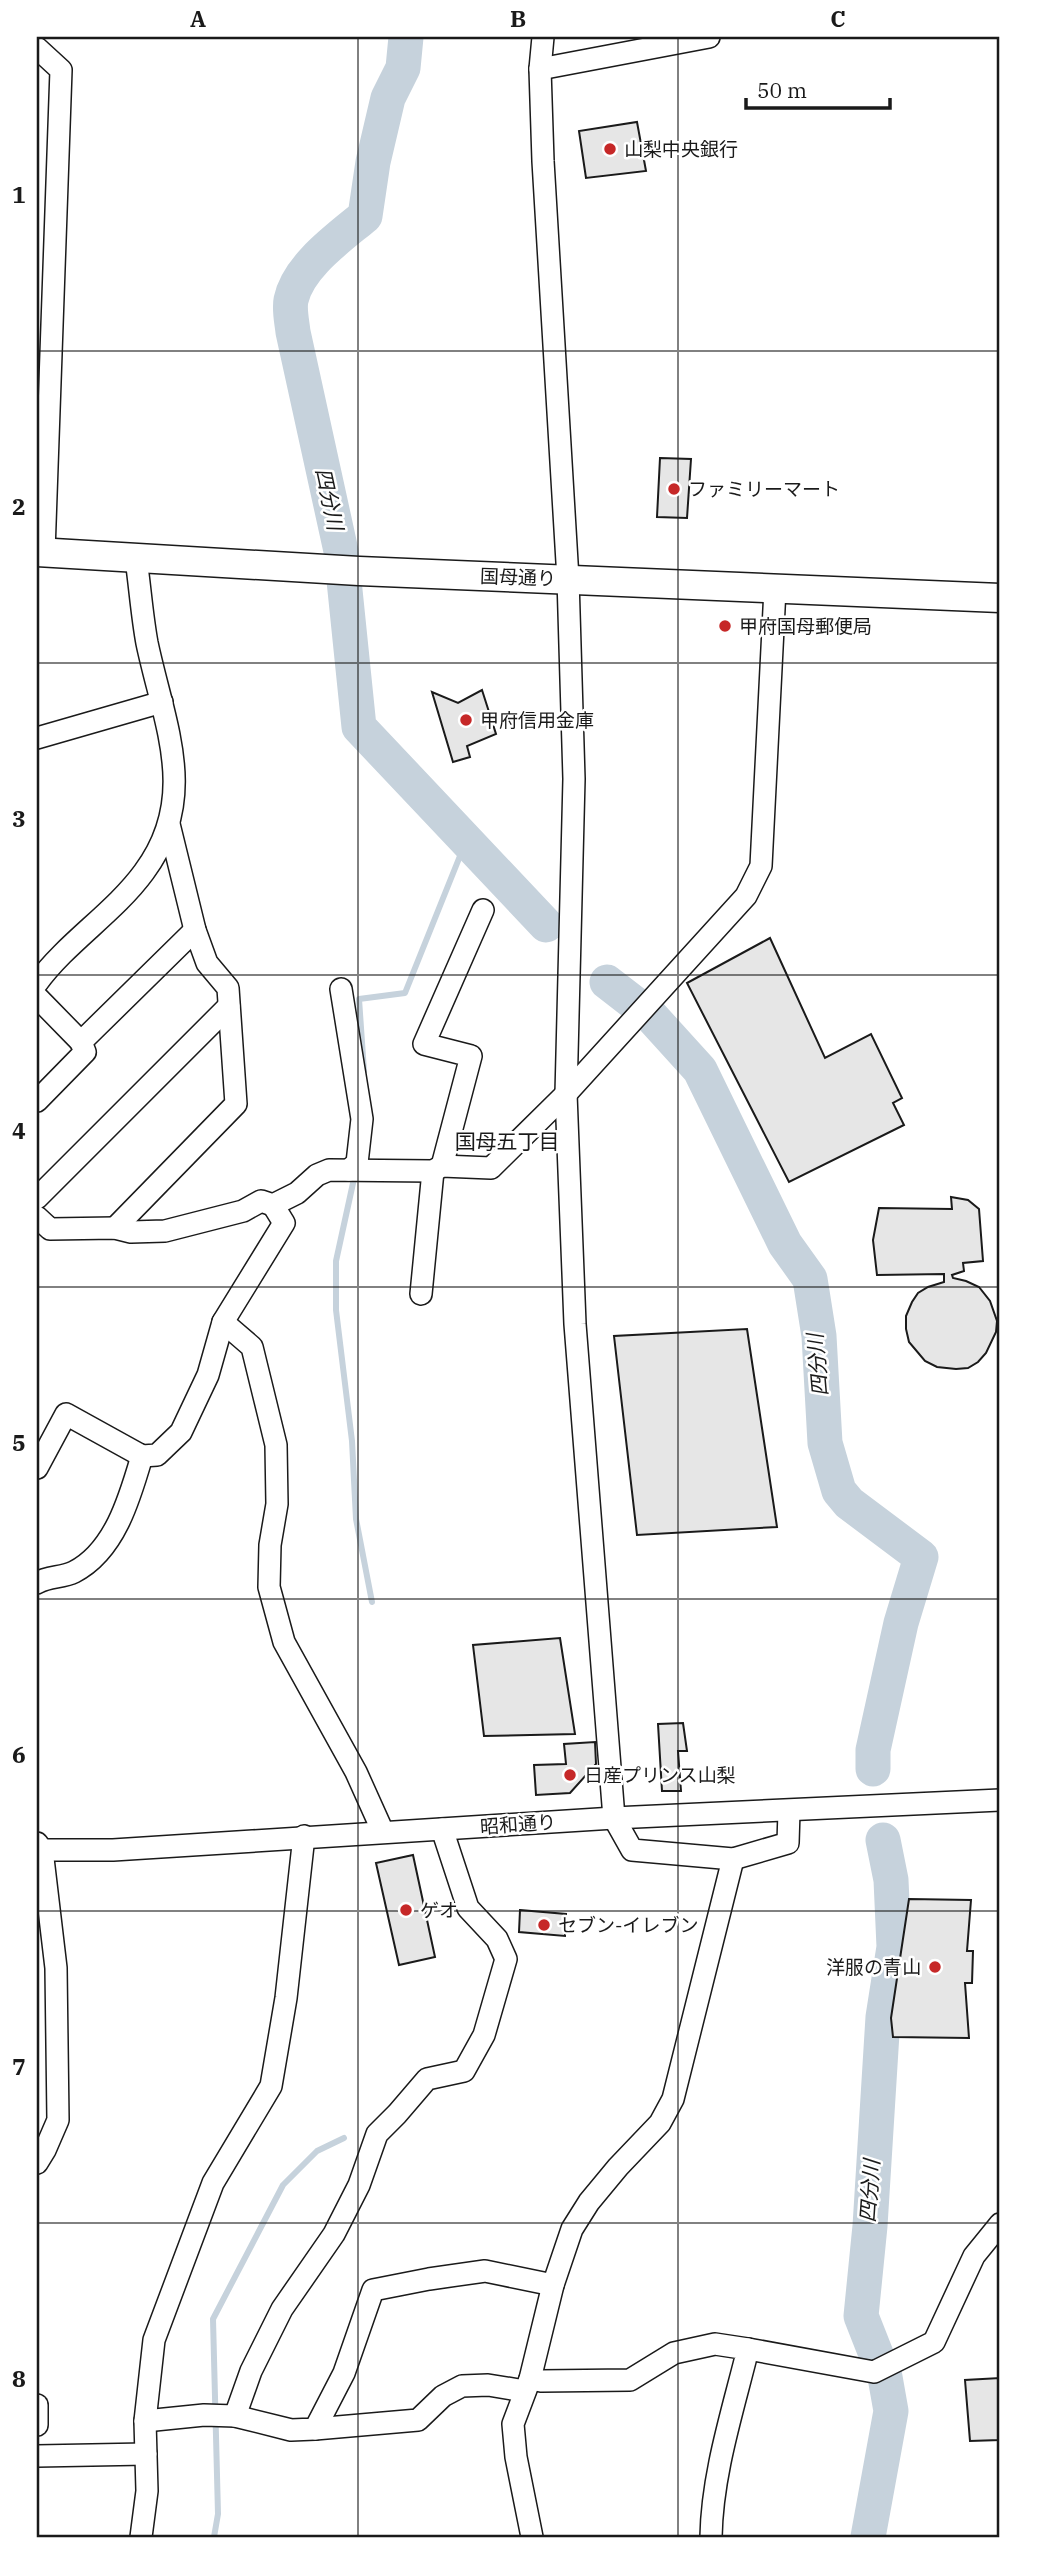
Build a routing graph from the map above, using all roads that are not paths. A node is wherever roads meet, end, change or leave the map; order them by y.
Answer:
1 (543, 37) edge
2 (709, 37) edge
3 (37, 48) edge
4 (540, 69) junction
5 (41, 552) edge
6 (136, 559) junction
7 (568, 579) junction
8 (775, 589) junction
9 (1000, 598) edge
10 (162, 702) junction
11 (37, 738) edge
12 (169, 824) junction
13 (483, 910) dead end
14 (195, 930) junction
15 (37, 983) edge
16 (341, 989) dead end
17 (37, 997) edge
18 (229, 1006) junction
19 (81, 1042) junction
20 (566, 1094) junction
21 (37, 1101) edge
22 (438, 1169) junction
23 (349, 1170) junction
24 (37, 1198) edge
25 (273, 1205) junction
26 (37, 1217) edge
27 (115, 1228) junction
28 (421, 1294) dead end
29 (223, 1322) junction
30 (142, 1456) junction
31 (37, 1468) edge
32 (37, 1583) edge
33 (1000, 1800) edge
34 (789, 1811) junction
35 (614, 1818) junction
36 (442, 1829) junction
37 (383, 1832) junction
38 (304, 1836) junction
39 (39, 1847) edge
40 (733, 1859) junction
41 (37, 2163) edge
42 (1000, 2224) edge
43 (553, 2285) junction
44 (748, 2349) junction
45 (527, 2385) junction
46 (37, 2405) edge
47 (232, 2416) junction
48 (145, 2421) junction
49 (37, 2425) edge
50 (315, 2429) junction
51 (146, 2454) junction
52 (37, 2456) edge
53 (141, 2537) edge
54 (532, 2537) edge
55 (711, 2537) edge

1 - 4 street
2 - 4 street
3 - 5 street
4 - 7 street
5 - 6 main road, 国母通り
6 - 7 main road, 国母通り
6 - 10 street
7 - 8 main road, 国母通り
7 - 20 street
8 - 9 main road, 国母通り
8 - 20 street
10 - 11 street
10 - 12 street
12 - 14 street
12 - 15 street
13 - 22 street
14 - 18 street
14 - 19 street
16 - 23 street
17 - 19 street
18 - 24 street
18 - 27 street
19 - 21 street
20 - 22 street
20 - 35 street
22 - 23 street
22 - 28 street
23 - 25 street
25 - 27 street
25 - 29 street
26 - 27 street
29 - 30 street
29 - 37 street
30 - 31 street
30 - 32 street
33 - 34 street, 昭和通り
34 - 35 street, 昭和通り
34 - 40 street
35 - 36 street, 昭和通り
35 - 40 street
36 - 37 street, 昭和通り
36 - 47 street
37 - 38 street, 昭和通り
38 - 39 street, 昭和通り
38 - 48 street
39 - 41 street
40 - 43 street
42 - 44 street
43 - 45 street
43 - 50 street
44 - 45 street
44 - 55 street
45 - 50 street
45 - 54 street
46 - 49 street
47 - 48 street
47 - 50 street
48 - 51 street
51 - 52 street
51 - 53 street

